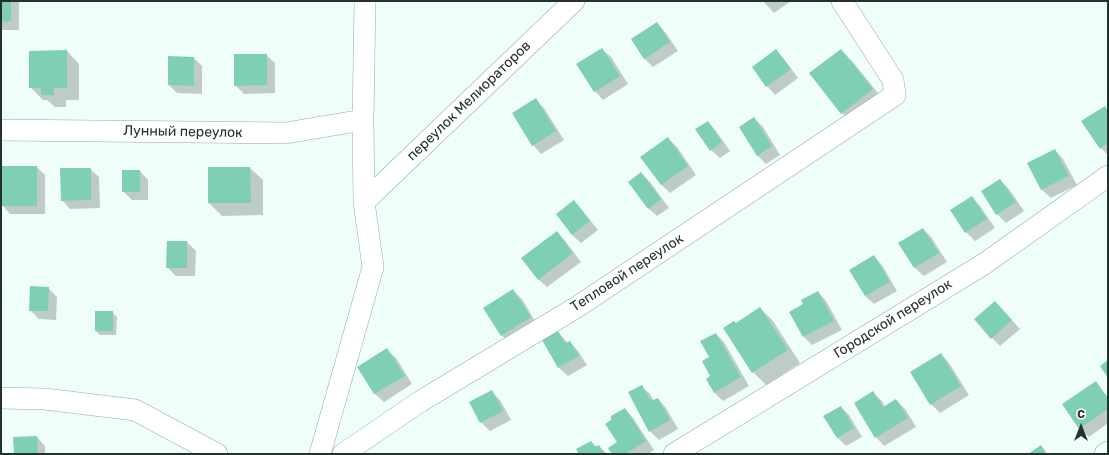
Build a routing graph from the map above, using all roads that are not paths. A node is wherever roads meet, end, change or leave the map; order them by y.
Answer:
1 (365, 1) edge
2 (574, 1) edge
3 (842, 1) edge
4 (363, 120) junction
5 (1, 130) edge
6 (1108, 176) edge
7 (364, 202) junction
8 (1, 398) edge
9 (1108, 452) edge
10 (217, 454) edge
11 (320, 454) edge
12 (343, 454) edge
13 (674, 454) edge
14 (1105, 454) edge

1 - 4 street
2 - 7 street, переулок Мелиораторов
3 - 12 street, Тепловой переулок
4 - 5 street, Лунный переулок
4 - 7 street
6 - 13 street, Городской переулок
7 - 11 street
8 - 10 street
9 - 14 street

